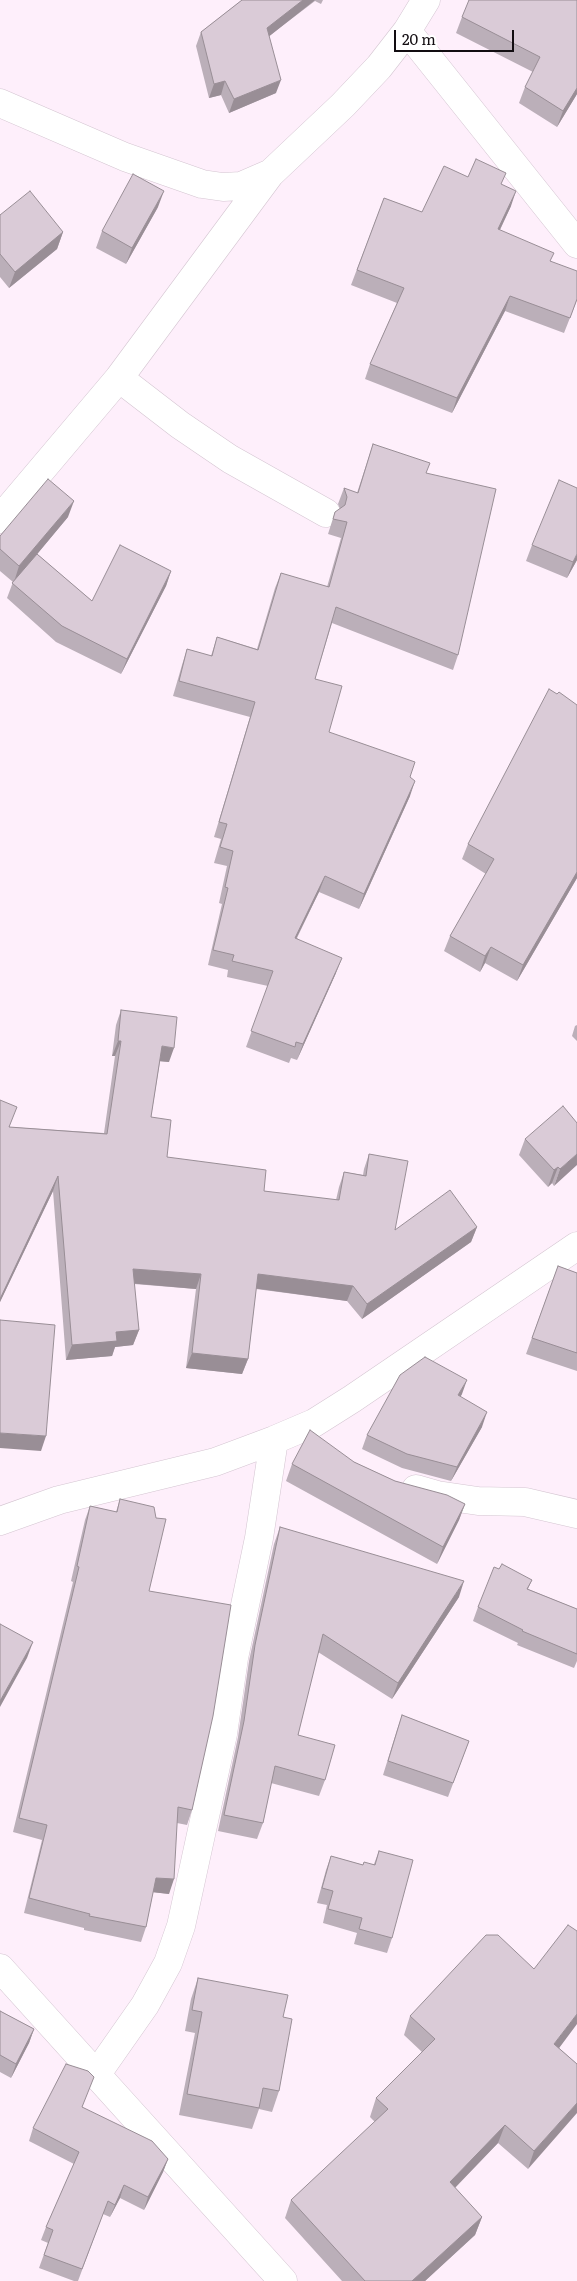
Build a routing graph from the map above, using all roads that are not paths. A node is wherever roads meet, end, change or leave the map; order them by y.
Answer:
1 (426, 0) edge
2 (407, 31) junction
3 (0, 103) edge
4 (271, 173) junction
5 (577, 244) edge
6 (118, 378) junction
7 (326, 513) dead end
8 (0, 519) edge
9 (577, 1246) edge
10 (304, 1427) junction
11 (274, 1440) junction
12 (325, 1443) edge
13 (396, 1483) edge
14 (577, 1514) edge
15 (0, 1521) edge
16 (0, 1968) edge
17 (96, 2075) junction
18 (283, 2281) edge

1 - 2 street
2 - 4 street
2 - 5 street
3 - 4 street
4 - 6 street
6 - 7 street
6 - 8 street
9 - 10 street
10 - 11 street
10 - 12 street
11 - 15 street
11 - 17 street
13 - 14 street
16 - 17 street
17 - 18 street

